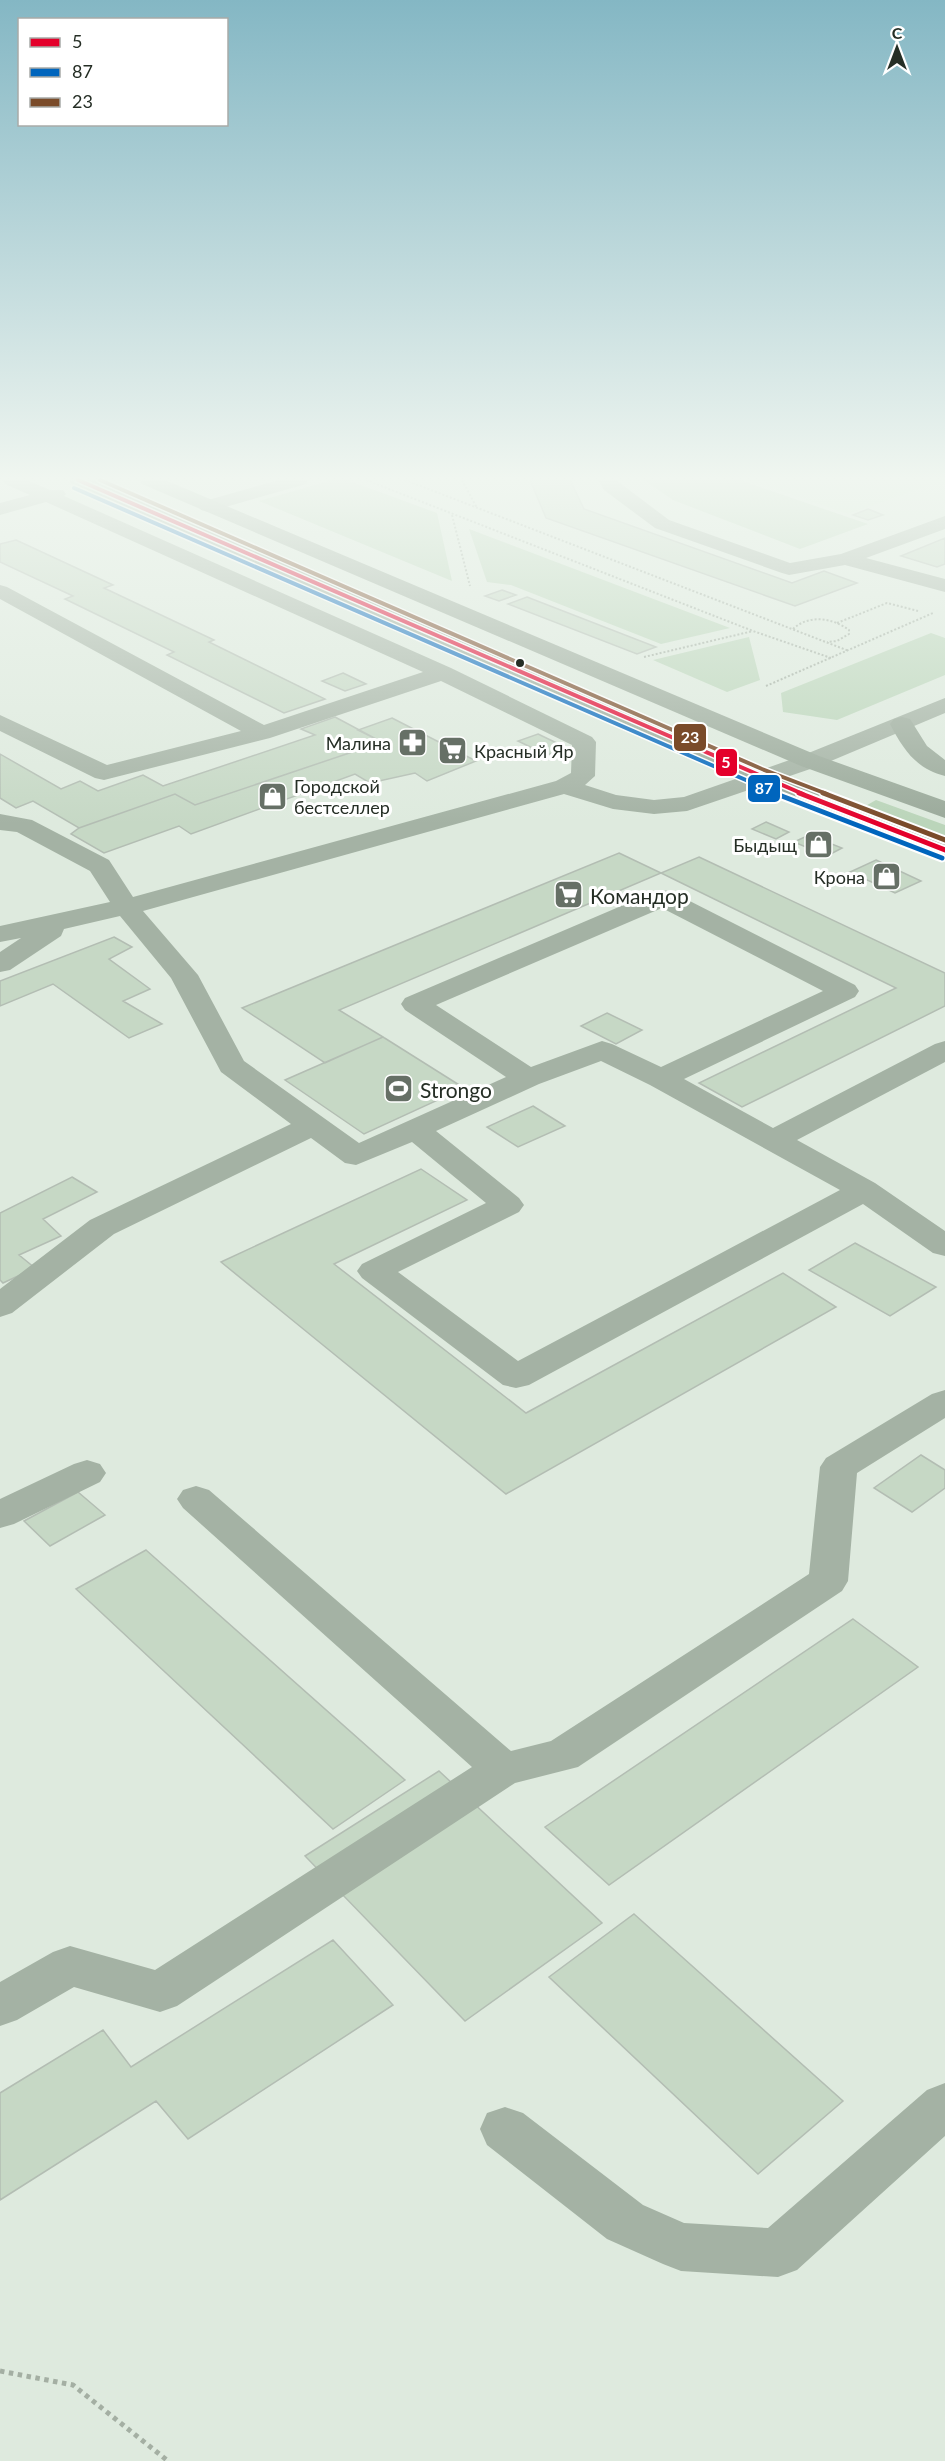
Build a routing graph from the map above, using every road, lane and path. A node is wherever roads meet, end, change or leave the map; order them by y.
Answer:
1 (7, 595) edge
2 (269, 595) edge
3 (348, 595) edge
4 (418, 595) edge
5 (660, 595) edge
6 (704, 595) edge
7 (938, 611) dead end
8 (931, 614) junction
9 (837, 623) junction
10 (793, 629) junction
11 (753, 631) junction
12 (826, 642) junction
13 (849, 651) junction
14 (831, 658) junction
15 (634, 659) dead end
16 (443, 673) junction
17 (766, 686) dead end
18 (945, 705) edge
19 (0, 722) edge
20 (902, 724) junction
21 (262, 733) junction
22 (810, 761) junction
23 (945, 769) edge
24 (759, 777) junction
25 (565, 786) junction
26 (945, 810) edge
27 (0, 822) edge
28 (945, 850) edge
29 (126, 907) junction
30 (68, 920) junction
31 (0, 934) edge
32 (0, 964) edge
33 (945, 1050) edge
34 (528, 1078) junction
35 (661, 1079) junction
36 (313, 1125) junction
37 (416, 1131) junction
38 (774, 1140) junction
39 (864, 1190) junction
40 (945, 1246) edge
41 (0, 1306) edge
42 (945, 1402) edge
43 (87, 1473) dead end
44 (196, 1499) dead end
45 (0, 1515) edge
46 (504, 1769) junction
47 (0, 2006) edge
48 (945, 2105) edge
49 (505, 2129) dead end
50 (0, 2371) edge
51 (168, 2461) edge

1 - 21 street
2 - 16 street
3 - 24 main road
4 - 22 main road
5 - 11 path
6 - 10 path
7 - 8 path
8 - 9 path
8 - 13 path
9 - 10 path
9 - 12 path
10 - 12 path
11 - 14 path
11 - 15 path
12 - 13 path
13 - 14 path
14 - 17 path
16 - 21 street
16 - 25 street
18 - 20 street
19 - 21 street
20 - 22 street
20 - 23 main road
22 - 24 street
22 - 26 main road
24 - 25 street
24 - 28 main road
25 - 29 street
27 - 29 street
29 - 30 street
29 - 36 street
30 - 31 street
30 - 32 street
33 - 38 street
34 - 35 street
34 - 35 street
34 - 37 street
35 - 38 street
36 - 37 street
36 - 41 street
37 - 39 street
38 - 39 street
39 - 40 street
42 - 46 street
43 - 45 street
44 - 46 street
46 - 47 street
48 - 49 street
50 - 51 path

